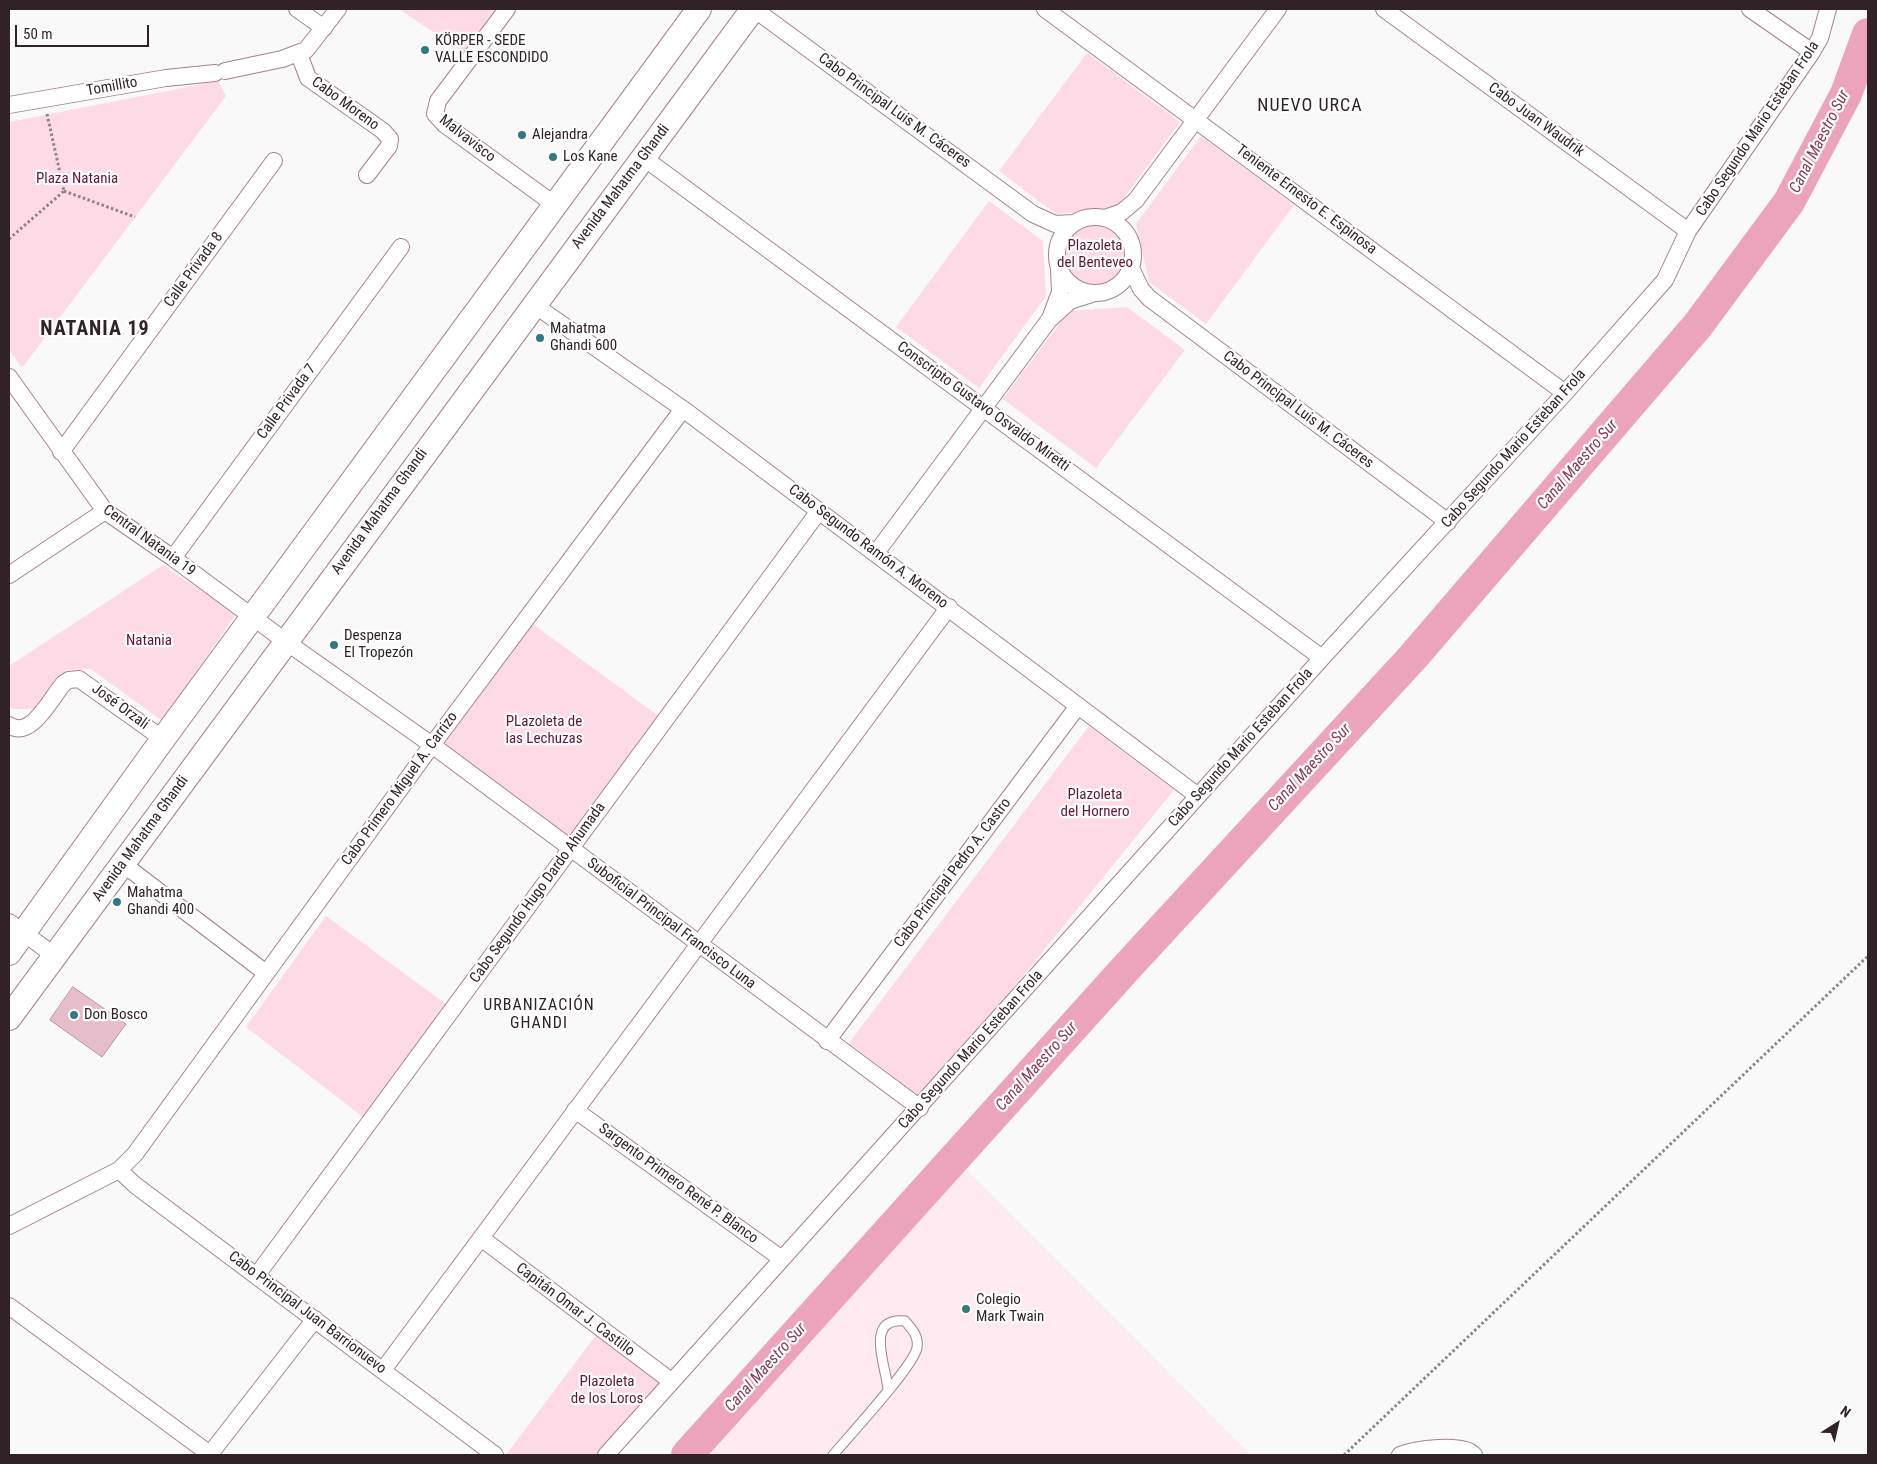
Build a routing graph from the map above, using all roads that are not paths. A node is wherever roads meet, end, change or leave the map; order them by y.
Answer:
1 (296, 9) edge
2 (338, 9) edge
3 (507, 9) edge
4 (699, 9) edge
5 (754, 9) edge
6 (1046, 9) edge
7 (1278, 9) edge
8 (1384, 9) edge
9 (1750, 9) edge
10 (1828, 9) edge
11 (324, 28) junction
12 (1812, 52) junction
13 (299, 54) junction
14 (9, 105) edge
15 (1196, 119) junction
16 (644, 158) junction
17 (274, 161) dead end
18 (367, 175) dead end
19 (1136, 200) junction
20 (555, 205) junction
21 (1033, 214) junction
22 (1105, 218) junction
23 (1074, 223) junction
24 (1688, 231) junction
25 (1129, 239) junction
26 (401, 247) dead end
27 (1057, 251) junction
28 (1131, 268) junction
29 (1059, 269) junction
30 (1100, 293) junction
31 (1149, 298) junction
32 (533, 304) junction
33 (1049, 320) junction
34 (12, 386) edge
35 (1565, 393) junction
36 (984, 407) junction
37 (683, 409) junction
38 (61, 452) junction
39 (105, 511) junction
40 (819, 511) junction
41 (1448, 522) junction
42 (876, 553) junction
43 (173, 558) junction
44 (9, 575) edge
45 (948, 608) junction
46 (252, 617) junction
47 (285, 641) junction
48 (1322, 658) junction
49 (1078, 706) junction
50 (9, 725) edge
51 (163, 739) junction
52 (432, 745) junction
53 (1198, 796) junction
54 (570, 849) junction
55 (123, 864) junction
56 (16, 927) edge
57 (698, 944) junction
58 (9, 952) edge
59 (54, 956) junction
60 (266, 973) junction
61 (9, 1018) edge
62 (827, 1041) junction
63 (920, 1108) junction
64 (575, 1110) junction
65 (119, 1170) junction
66 (9, 1226) edge
67 (481, 1238) junction
68 (782, 1259) junction
69 (257, 1275) junction
70 (9, 1306) edge
71 (315, 1319) junction
72 (382, 1370) junction
73 (671, 1382) junction
74 (888, 1390) junction
75 (211, 1455) edge
76 (495, 1455) edge
77 (606, 1455) edge
78 (833, 1455) edge
79 (1400, 1455) edge
80 (1474, 1455) edge

1 - 11 street
2 - 11 street
3 - 20 street, Malvavisco
4 - 20 main road
5 - 16 main road, Avenida Mahatma Ghandi
5 - 21 street, Cabo Principal Luis M. Cáceres
6 - 15 street, Teniente Ernesto E. Espinosa
7 - 15 street
8 - 24 street, Cabo Juan Waudrik
9 - 12 street
10 - 12 street, Cabo Segundo Mario Esteban Frola
11 - 13 street
12 - 24 street, Cabo Segundo Mario Esteban Frola
13 - 14 street, Tomillito
13 - 18 street, Cabo Moreno
15 - 19 street
15 - 35 street, Teniente Ernesto E. Espinosa
16 - 32 main road, Avenida Mahatma Ghandi
16 - 36 street, Conscripto Gustavo Osvaldo Miretti
17 - 38 street, Calle Privada 8
19 - 22 street
19 - 25 street
20 - 46 main road
21 - 23 street, Cabo Principal Luis M. Cáceres
21 - 27 street, Cabo Principal Luis M. Cáceres
22 - 23 street
22 - 25 street
23 - 27 street
24 - 35 street, Cabo Segundo Mario Esteban Frola
25 - 28 street
26 - 43 street, Calle Privada 7
27 - 29 street
28 - 30 street
28 - 31 street, Cabo Principal Luis M. Cáceres
29 - 30 street
29 - 33 street
30 - 31 street, Cabo Principal Luis M. Cáceres
30 - 33 street
31 - 41 street, Cabo Principal Luis M. Cáceres
32 - 37 street, Cabo Segundo Ramón A. Moreno
32 - 47 main road, Avenida Mahatma Ghandi
33 - 36 street
34 - 38 street, Central Natania 19
35 - 41 street, Cabo Segundo Mario Esteban Frola
36 - 42 street
36 - 48 street, Conscripto Gustavo Osvaldo Miretti
37 - 40 street, Cabo Segundo Ramón A. Moreno
37 - 52 street, Cabo Primero Miguel A. Carrizo
38 - 39 street, Central Natania 19
39 - 43 street, Central Natania 19
39 - 44 street
40 - 42 street, Cabo Segundo Ramón A. Moreno
40 - 54 street, Cabo Segundo Hugo Dardo Ahumada
41 - 48 street, Cabo Segundo Mario Esteban Frola
42 - 45 street, Cabo Segundo Ramón A. Moreno
43 - 46 street, Central Natania 19
45 - 49 street, Cabo Segundo Ramón A. Moreno
45 - 57 street
46 - 47 street, Suboficial Principal Francisco Luna
46 - 51 main road
47 - 52 street, Suboficial Principal Francisco Luna
47 - 55 main road, Avenida Mahatma Ghandi
48 - 53 street, Cabo Segundo Mario Esteban Frola
49 - 53 street, Cabo Segundo Ramón A. Moreno
49 - 62 street, Cabo Principal Pedro A. Castro
50 - 51 street, José Orzali
51 - 56 main road
52 - 54 street, Suboficial Principal Francisco Luna
52 - 60 street, Cabo Primero Miguel A. Carrizo
53 - 63 street, Cabo Segundo Mario Esteban Frola
54 - 57 street, Suboficial Principal Francisco Luna
54 - 69 street, Cabo Segundo Hugo Dardo Ahumada
55 - 59 main road, Avenida Mahatma Ghandi
55 - 60 street
56 - 58 main road
56 - 59 street
57 - 62 street, Suboficial Principal Francisco Luna
57 - 64 street
59 - 61 main road, Avenida Mahatma Ghandi
60 - 65 street, Cabo Primero Miguel A. Carrizo
62 - 63 street, Suboficial Principal Francisco Luna
63 - 68 street, Cabo Segundo Mario Esteban Frola
64 - 67 street
64 - 68 street, Sargento Primero René P. Blanco
65 - 66 street, Cabo Primero Miguel A. Carrizo
65 - 69 street, Cabo Principal Juan Barrionuevo
67 - 72 street
67 - 73 street, Capitán Omar J. Castillo
68 - 73 street, Cabo Segundo Mario Esteban Frola
69 - 71 street, Cabo Principal Juan Barrionuevo
70 - 75 street
71 - 72 street, Cabo Principal Juan Barrionuevo
71 - 75 street
72 - 76 street, Cabo Principal Juan Barrionuevo
73 - 77 street, Cabo Segundo Mario Esteban Frola
74 - 74 lane
74 - 78 lane
79 - 80 street

